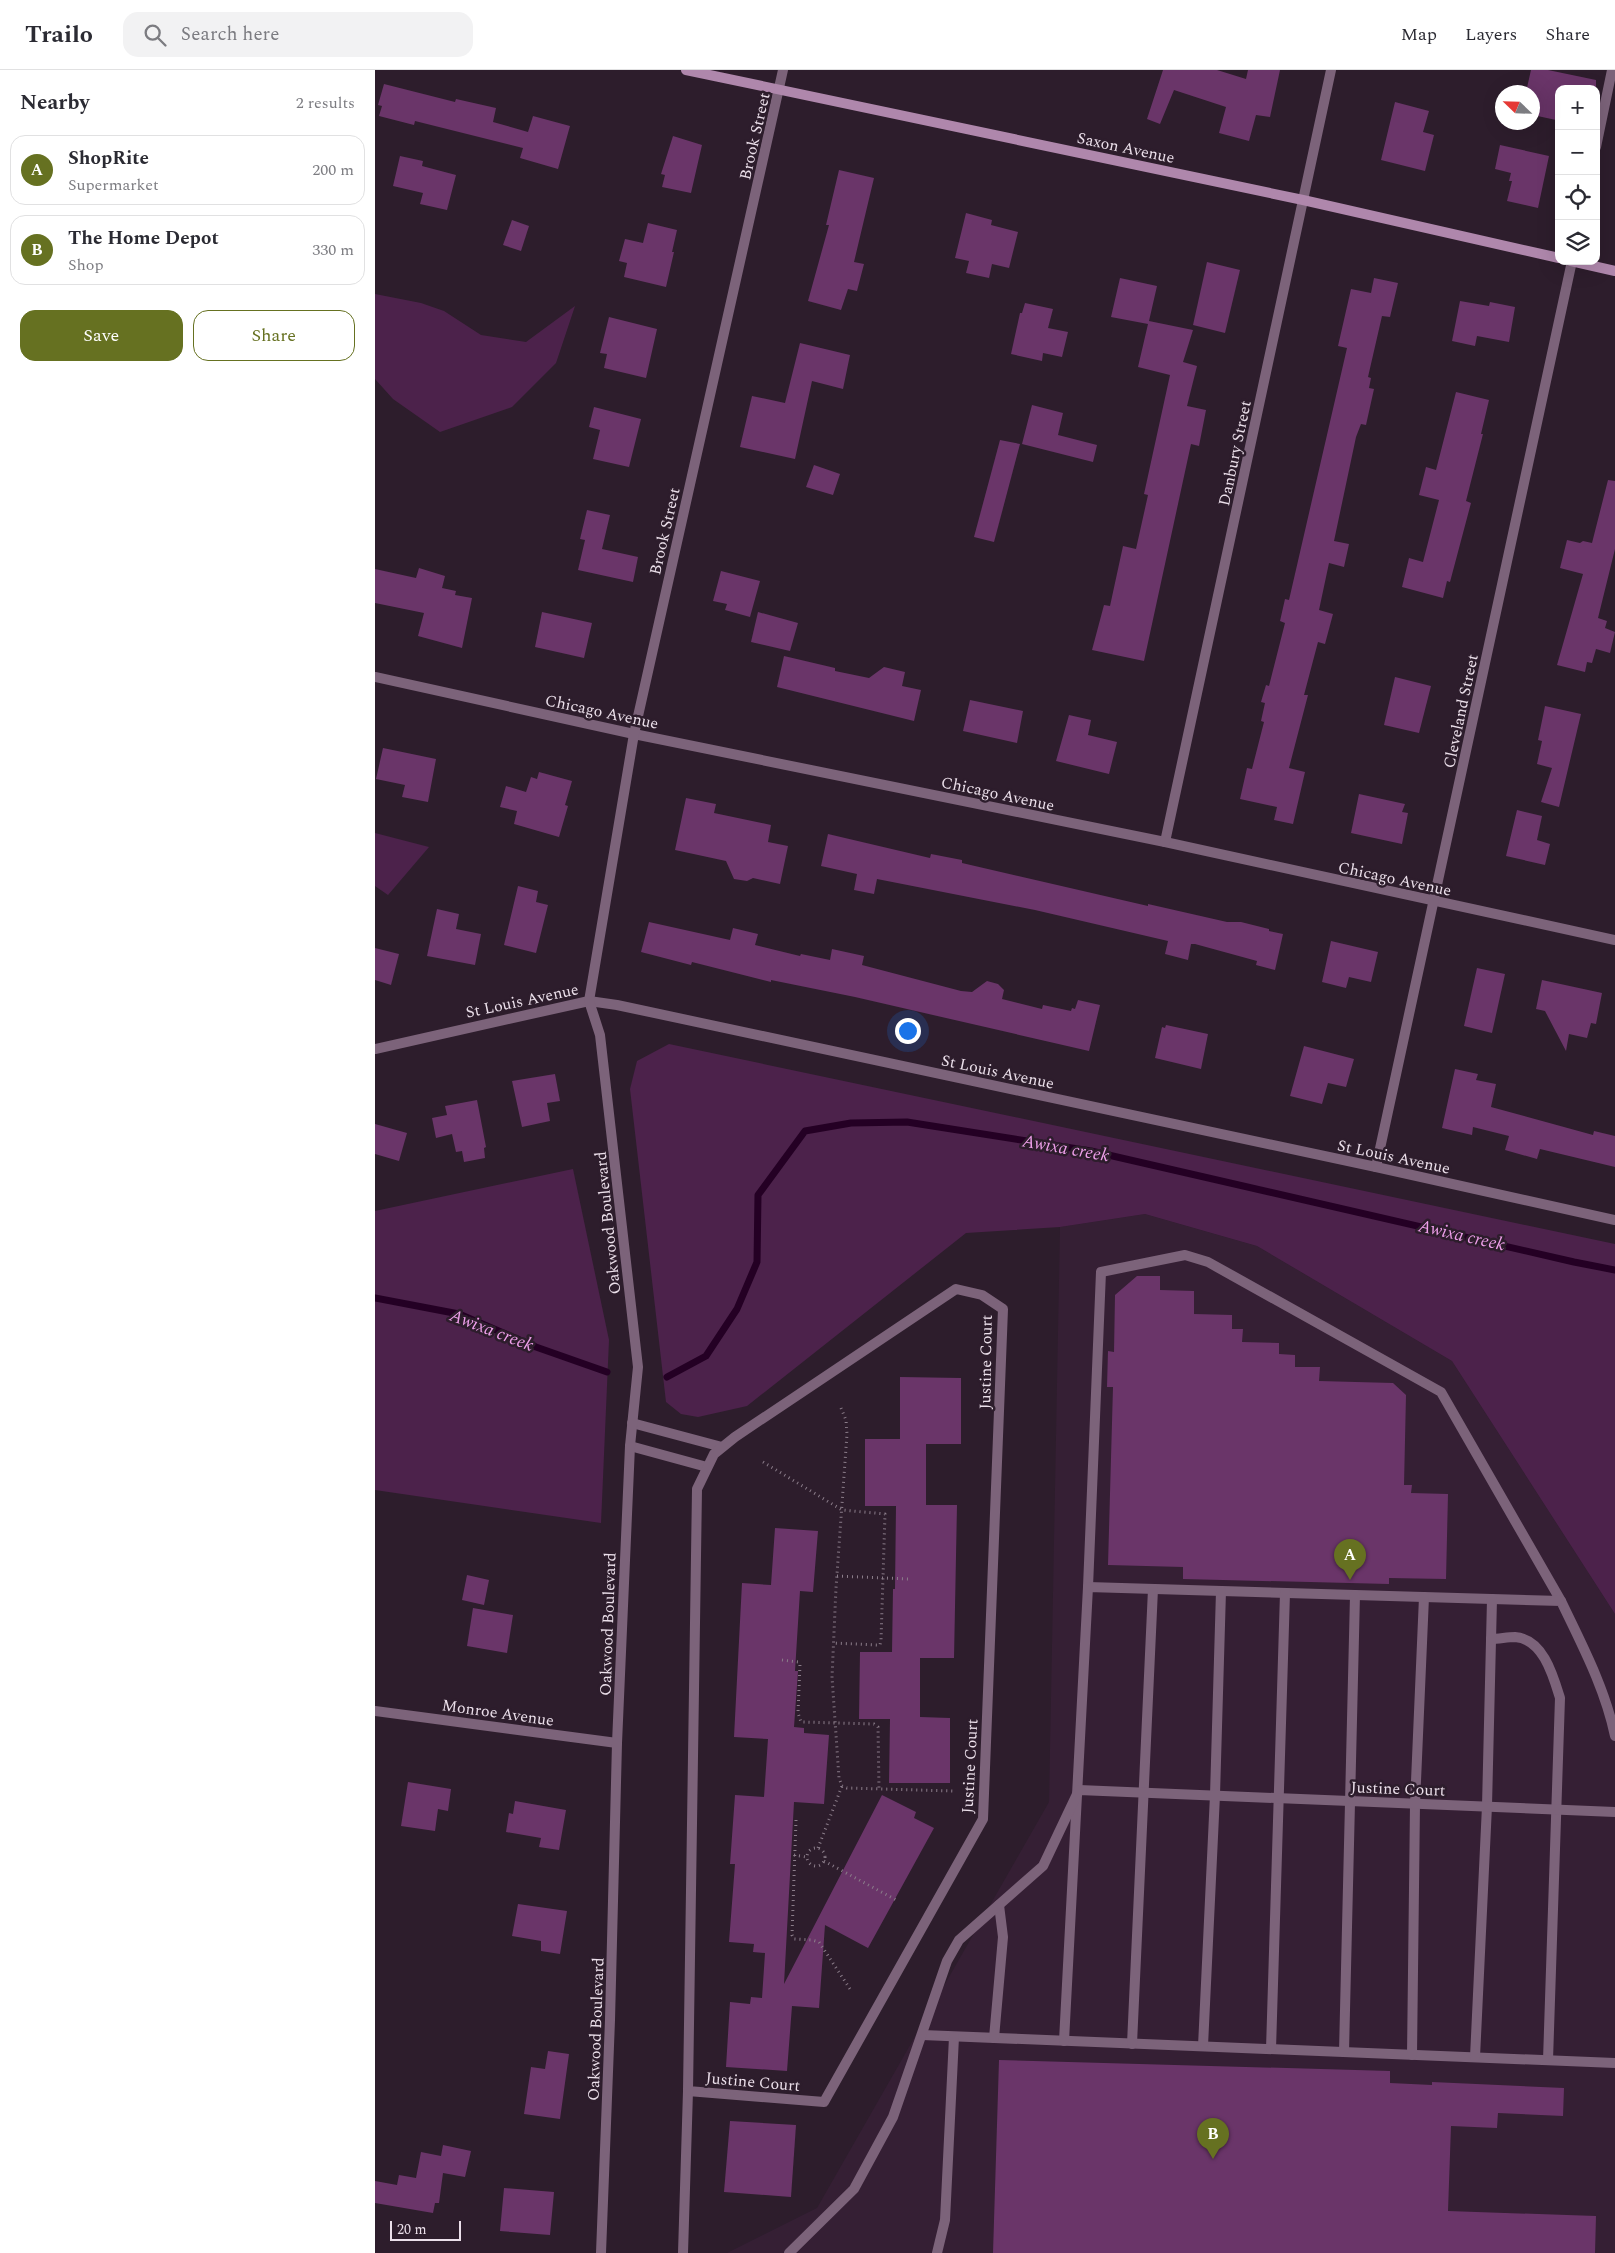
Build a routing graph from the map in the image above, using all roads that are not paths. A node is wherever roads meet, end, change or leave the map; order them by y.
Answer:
1 (686, 70) edge
2 (783, 70) edge
3 (1331, 70) edge
4 (1612, 70) edge
5 (779, 90) junction
6 (1600, 130) edge
7 (1303, 200) junction
8 (1555, 257) edge
9 (1571, 265) edge
10 (1589, 265) edge
11 (1615, 271) edge
12 (375, 677) edge
13 (634, 734) junction
14 (1165, 842) junction
15 (1434, 902) junction
16 (1615, 940) edge
17 (589, 1001) junction
18 (375, 1049) edge
19 (1376, 1167) junction
20 (1615, 1220) edge
21 (631, 1423) junction
22 (630, 1446) junction
23 (722, 1448) junction
24 (707, 1467) junction
25 (1088, 1587) junction
26 (1153, 1589) junction
27 (1221, 1591) junction
28 (1285, 1593) junction
29 (1355, 1595) junction
30 (1424, 1597) junction
31 (1492, 1599) junction
32 (1561, 1601) junction
33 (1491, 1639) junction
34 (375, 1710) edge
35 (1615, 1736) edge
36 (617, 1743) junction
37 (1079, 1790) junction
38 (1143, 1792) junction
39 (1215, 1795) junction
40 (1280, 1798) junction
41 (1349, 1801) junction
42 (1415, 1804) junction
43 (1487, 1806) junction
44 (1555, 1809) junction
45 (1615, 1812) edge
46 (999, 1905) junction
47 (922, 2035) junction
48 (954, 2037) junction
49 (994, 2038) junction
50 (1064, 2041) junction
51 (1132, 2044) junction
52 (1203, 2046) junction
53 (1271, 2049) junction
54 (1344, 2052) junction
55 (1412, 2055) junction
56 (1475, 2057) junction
57 (1548, 2060) junction
58 (1615, 2063) edge
59 (688, 2091) junction
60 (601, 2253) edge
61 (683, 2253) edge
62 (789, 2253) edge
63 (937, 2253) edge

1 - 5 street, Saxon Avenue
2 - 5 street, Brook Street
3 - 7 street, Danbury Street
4 - 6 street
5 - 7 street, Saxon Avenue
5 - 13 street, Brook Street
7 - 8 street, Saxon Avenue
7 - 14 street, Danbury Street
9 - 15 street, Cleveland Street
10 - 11 street
12 - 13 street, Chicago Avenue
13 - 14 street, Chicago Avenue
13 - 17 street, Brook Street
14 - 15 street, Chicago Avenue
15 - 16 street, Chicago Avenue
15 - 19 street, Cleveland Street
17 - 18 street, St Louis Avenue
17 - 19 street, St Louis Avenue
17 - 21 street, Oakwood Boulevard
19 - 20 street, St Louis Avenue
21 - 22 street, Oakwood Boulevard
21 - 23 street
22 - 24 street
22 - 36 street, Oakwood Boulevard
23 - 24 street, Justine Court
23 - 59 street, Justine Court
24 - 59 street, Justine Court
25 - 26 street
25 - 32 street
25 - 37 street
26 - 27 street
26 - 38 street
27 - 28 street
27 - 39 street
28 - 29 street
28 - 40 street
29 - 30 street
29 - 41 street
30 - 31 street
30 - 42 street
31 - 32 street
31 - 33 street
32 - 35 street
33 - 43 street
33 - 44 street
34 - 36 street, Monroe Avenue
36 - 60 street, Oakwood Boulevard
37 - 38 street, Justine Court
37 - 46 street
37 - 50 street
38 - 39 street, Justine Court
38 - 51 street
39 - 40 street, Justine Court
39 - 52 street
40 - 41 street, Justine Court
40 - 53 street
41 - 42 street, Justine Court
41 - 54 street
42 - 43 street, Justine Court
42 - 55 street
43 - 44 street, Justine Court
43 - 56 street
44 - 45 street, Justine Court
44 - 57 street
46 - 47 street
46 - 49 street
47 - 48 street
47 - 62 street
48 - 49 street
48 - 63 street
49 - 50 street
50 - 51 street
51 - 52 street
52 - 53 street
53 - 54 street
54 - 55 street
55 - 56 street
56 - 57 street
57 - 58 street
59 - 61 street, Justine Court

